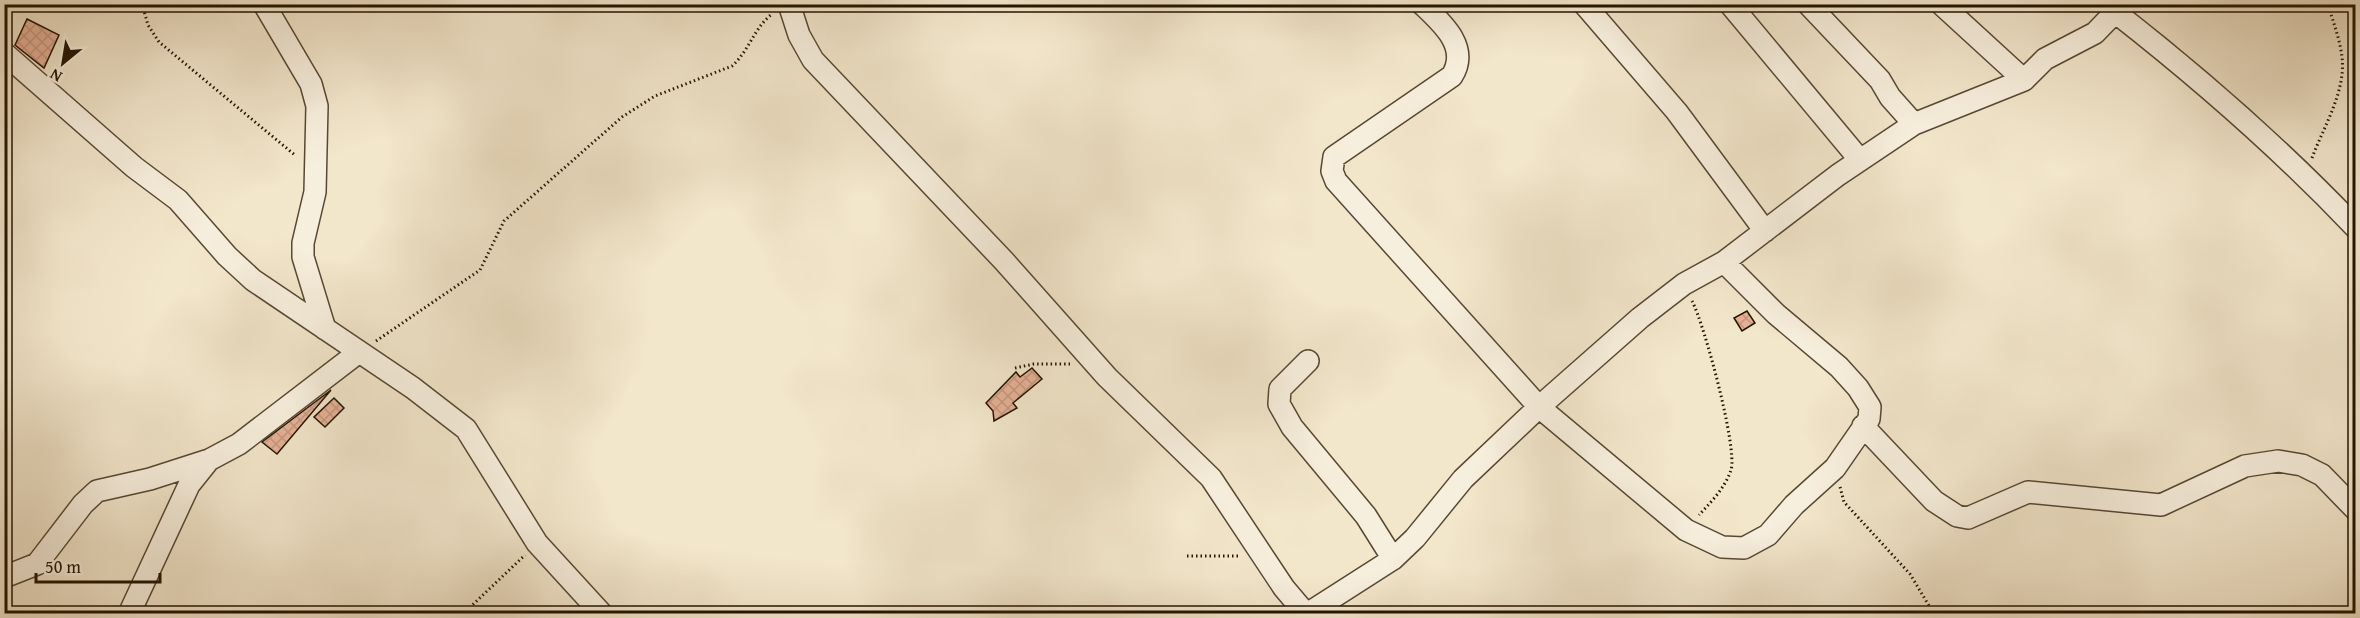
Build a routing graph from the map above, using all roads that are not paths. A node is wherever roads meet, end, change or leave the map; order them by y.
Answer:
1 (264, 4) edge
2 (1422, 4) edge
3 (1584, 4) edge
4 (1730, 4) edge
5 (1808, 4) edge
6 (1941, 4) edge
7 (782, 8) edge
8 (2119, 8) edge
9 (4, 53) edge
10 (2024, 80) junction
11 (1914, 124) junction
12 (1860, 160) junction
13 (2355, 228) edge
14 (1765, 231) junction
15 (1724, 262) junction
16 (325, 329) junction
17 (359, 352) junction
18 (1308, 361) dead end
19 (1539, 407) junction
20 (1863, 426) junction
21 (208, 460) junction
22 (2355, 510) edge
23 (1393, 559) junction
24 (4, 577) edge
25 (129, 614) edge
26 (602, 614) edge
27 (1306, 614) edge

1 - 16 street
2 - 19 street
3 - 14 street
4 - 12 street
5 - 11 street
6 - 10 street
7 - 27 street
8 - 10 street
8 - 13 street
9 - 16 street
10 - 11 street
11 - 12 street
12 - 14 street
14 - 15 street
15 - 19 street
15 - 20 street
16 - 17 street
17 - 21 street
17 - 26 street
18 - 23 street
19 - 20 street
19 - 23 street
20 - 22 street
21 - 24 street
21 - 25 street
23 - 27 street

